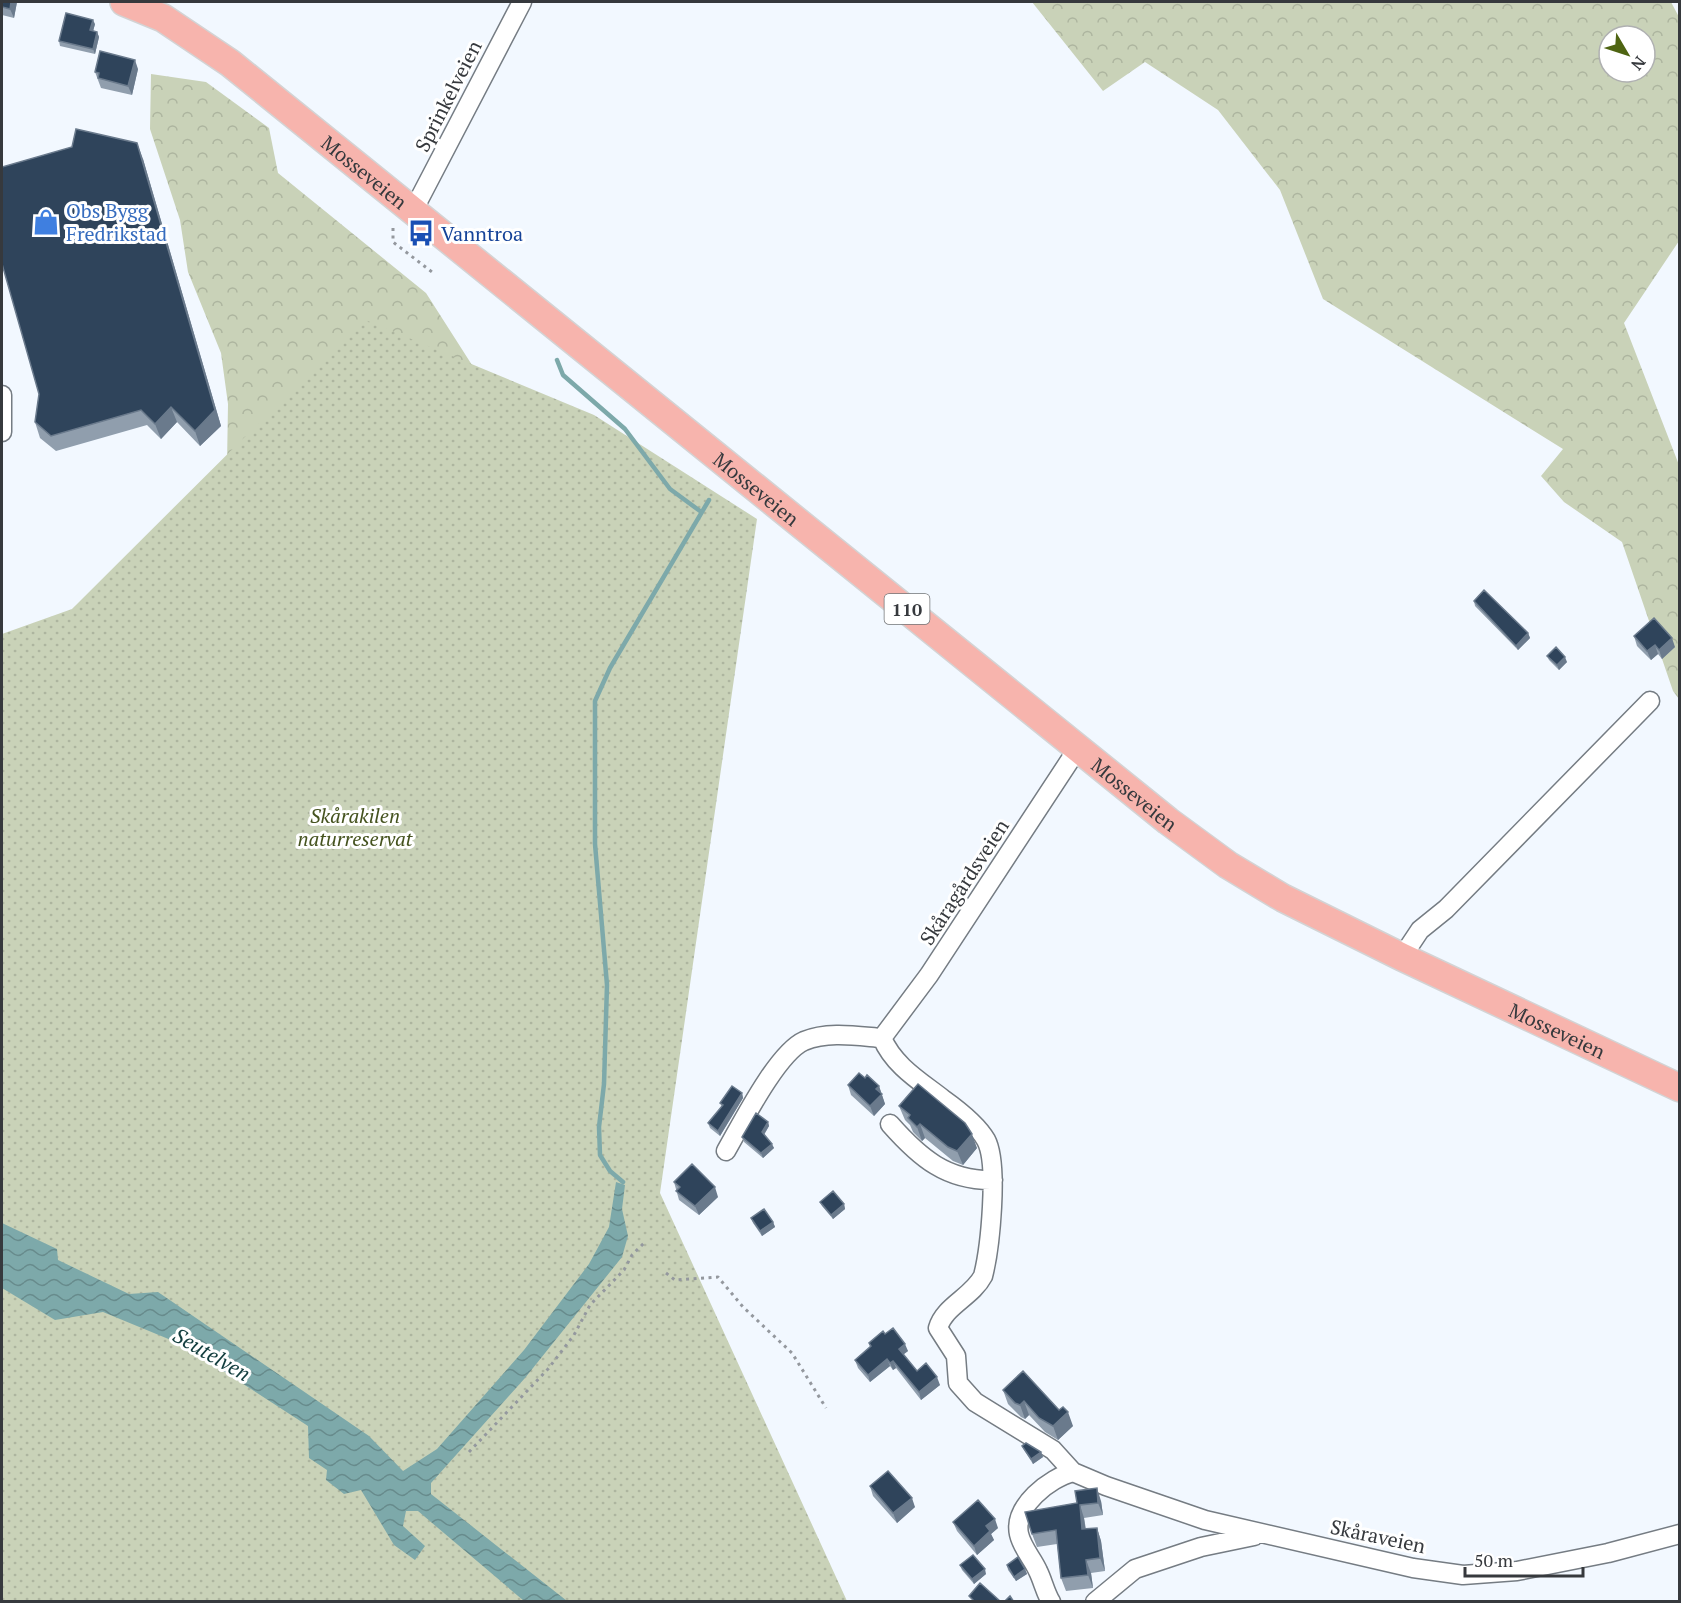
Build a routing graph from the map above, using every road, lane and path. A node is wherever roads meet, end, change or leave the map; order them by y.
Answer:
1 (124, 2) edge
2 (522, 2) edge
3 (403, 220) junction
4 (432, 272) dead end
5 (2, 395) edge
6 (2, 432) edge
7 (1650, 701) dead end
8 (1078, 748) junction
9 (1402, 957) junction
10 (882, 1038) junction
11 (1680, 1088) edge
12 (890, 1124) dead end
13 (726, 1151) dead end
14 (993, 1180) junction
15 (644, 1243) dead end
16 (666, 1273) dead end
17 (826, 1408) dead end
18 (469, 1452) dead end
19 (1073, 1472) junction
20 (1265, 1534) junction
21 (1680, 1534) edge
22 (1051, 1602) edge
23 (1095, 1602) edge

1 - 3 highway, Mosseveien / 110
2 - 3 street, Sprinkelveien
3 - 4 path
3 - 8 highway, Mosseveien / 110
5 - 6 street
7 - 9 street
8 - 9 highway, Mosseveien / 110
8 - 10 street, Skåragårdsveien
9 - 11 highway, Mosseveien / 110
10 - 13 street
10 - 14 street
12 - 14 street
14 - 19 street
15 - 18 path
16 - 17 path
19 - 20 street, Skåraveien
19 - 22 street
20 - 21 street, Skåraveien
20 - 23 street

